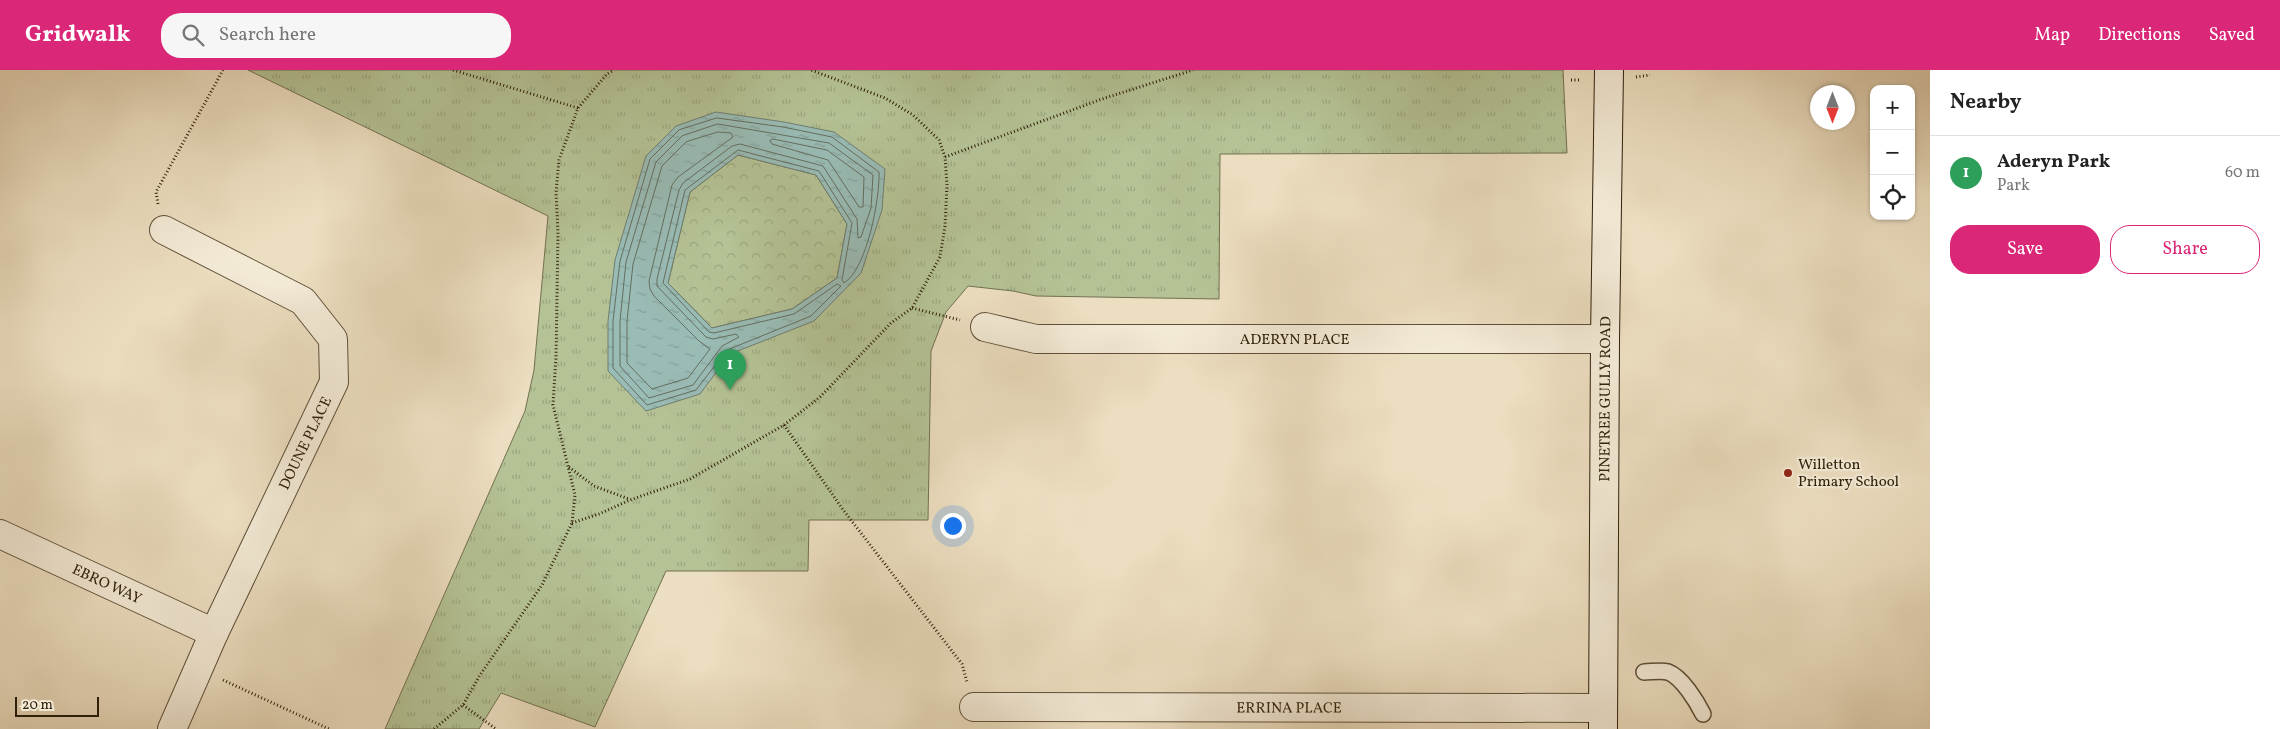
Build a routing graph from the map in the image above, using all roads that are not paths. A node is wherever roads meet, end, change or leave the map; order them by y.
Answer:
1 (1609, 70) edge
2 (164, 230) road end
3 (985, 326) road end
4 (1605, 340) junction
5 (0, 534) edge
6 (214, 632) junction
7 (1644, 672) dead end
8 (974, 707) road end
9 (1703, 714) dead end
10 (1603, 718) edge
11 (172, 729) edge

1 - 4 street, PINETREE GULLY ROAD
2 - 6 street, DOUNE PLACE
3 - 4 street, ADERYN PLACE
4 - 10 street, PINETREE GULLY ROAD
5 - 6 street, EBRO WAY
6 - 11 street, DOUNE PLACE
7 - 9 lane
8 - 10 street, ERRINA PLACE

